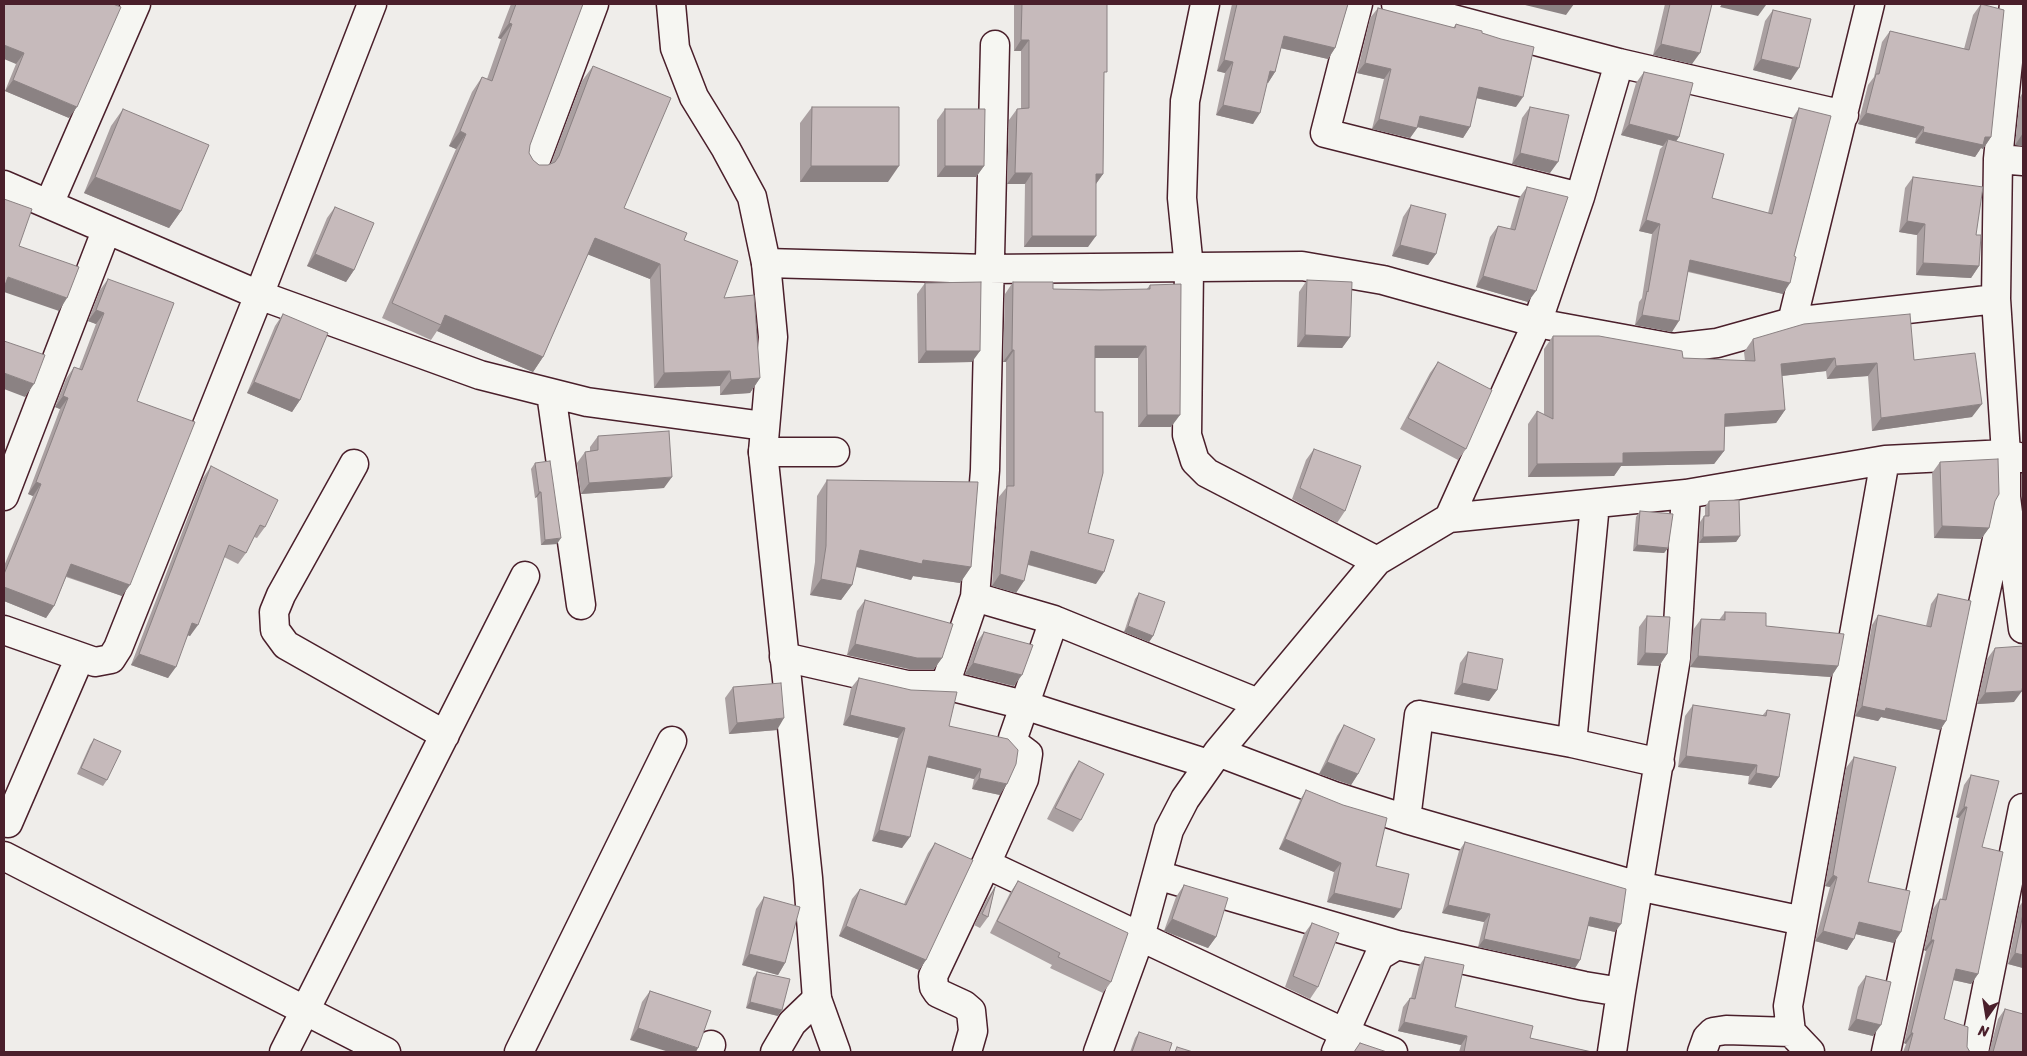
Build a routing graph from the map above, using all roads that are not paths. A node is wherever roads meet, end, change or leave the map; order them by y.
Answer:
1 (136, 4) edge
2 (372, 4) edge
3 (594, 4) edge
4 (670, 4) edge
5 (1205, 4) edge
6 (1358, 4) edge
7 (1396, 4) edge
8 (1870, 4) edge
9 (2014, 4) edge
10 (995, 45) dead end
11 (1619, 63) junction
12 (1844, 115) junction
13 (2010, 160) edge
14 (534, 164) edge
15 (4, 185) edge
16 (1580, 197) junction
17 (49, 204) junction
18 (106, 231) junction
19 (766, 263) junction
20 (1189, 268) junction
21 (988, 270) junction
22 (259, 295) junction
23 (1996, 299) junction
24 (1792, 322) junction
25 (1537, 323) junction
26 (551, 393) junction
27 (764, 439) junction
28 (834, 452) dead end
29 (2015, 456) edge
30 (1885, 460) junction
31 (354, 464) dead end
32 (1686, 494) junction
33 (4, 496) edge
34 (2006, 497) junction
35 (1595, 504) junction
36 (1449, 518) junction
37 (1377, 561) junction
38 (525, 576) dead end
39 (975, 597) junction
40 (581, 605) dead end
41 (1054, 620) junction
42 (2023, 629) edge
43 (4, 630) edge
44 (80, 657) junction
45 (784, 657) junction
46 (945, 685) junction
47 (1258, 703) junction
48 (1024, 705) junction
49 (445, 735) junction
50 (672, 741) dead end
51 (1572, 742) junction
52 (1213, 758) junction
53 (1660, 763) junction
54 (2023, 808) edge
55 (1406, 819) junction
56 (8, 823) dead end
57 (4, 856) edge
58 (986, 864) junction
59 (1157, 874) junction
60 (1638, 886) junction
61 (1803, 921) junction
62 (1140, 936) junction
63 (1397, 945) junction
64 (1621, 992) junction
65 (817, 999) junction
66 (305, 1010) junction
67 (1791, 1032) junction
68 (1341, 1043) edge
69 (284, 1052) edge
70 (386, 1052) edge
71 (519, 1052) edge
72 (775, 1052) edge
73 (836, 1052) edge
74 (967, 1052) edge
75 (1098, 1052) edge
76 (1393, 1052) edge
77 (1612, 1052) edge
78 (1702, 1052) edge
79 (1810, 1052) edge
80 (1886, 1052) edge
81 (1974, 1052) edge

1 - 17 street
2 - 22 street
3 - 14 street
4 - 19 street
5 - 20 street
6 - 16 street
7 - 11 street
8 - 12 street
9 - 13 street
10 - 21 street
11 - 12 street
11 - 16 street
12 - 24 street
13 - 23 street
15 - 17 street
16 - 25 street
17 - 18 street
18 - 22 street
18 - 33 street
19 - 21 street
19 - 27 street
20 - 21 street
20 - 25 street
20 - 37 street
21 - 39 street
22 - 26 street
22 - 44 street
23 - 24 street
23 - 29 street
24 - 25 street
25 - 36 street
26 - 27 street
26 - 40 street
27 - 28 street
27 - 45 street
29 - 30 street
29 - 34 street
30 - 32 street
30 - 61 street
31 - 49 street
32 - 35 street
32 - 53 street
34 - 42 street
34 - 80 street
35 - 36 street
35 - 51 street
36 - 37 street
37 - 47 street
38 - 49 street
39 - 41 street
39 - 46 street
41 - 47 street
41 - 48 street
43 - 44 street
44 - 56 street
45 - 46 street
45 - 65 street
46 - 48 street
47 - 52 street
48 - 52 street
48 - 58 street
49 - 66 street
50 - 71 street
51 - 53 street
51 - 55 street
52 - 55 street
52 - 59 street
53 - 60 street
54 - 81 street
55 - 60 street
57 - 66 street
58 - 62 street
58 - 74 street
59 - 62 street
59 - 63 street
60 - 61 street
60 - 64 street
61 - 67 street
62 - 68 street
62 - 75 street
63 - 64 street
63 - 68 street
64 - 77 street
65 - 72 street
65 - 73 street
66 - 69 street
66 - 70 street
67 - 78 street
67 - 79 street
68 - 76 street

